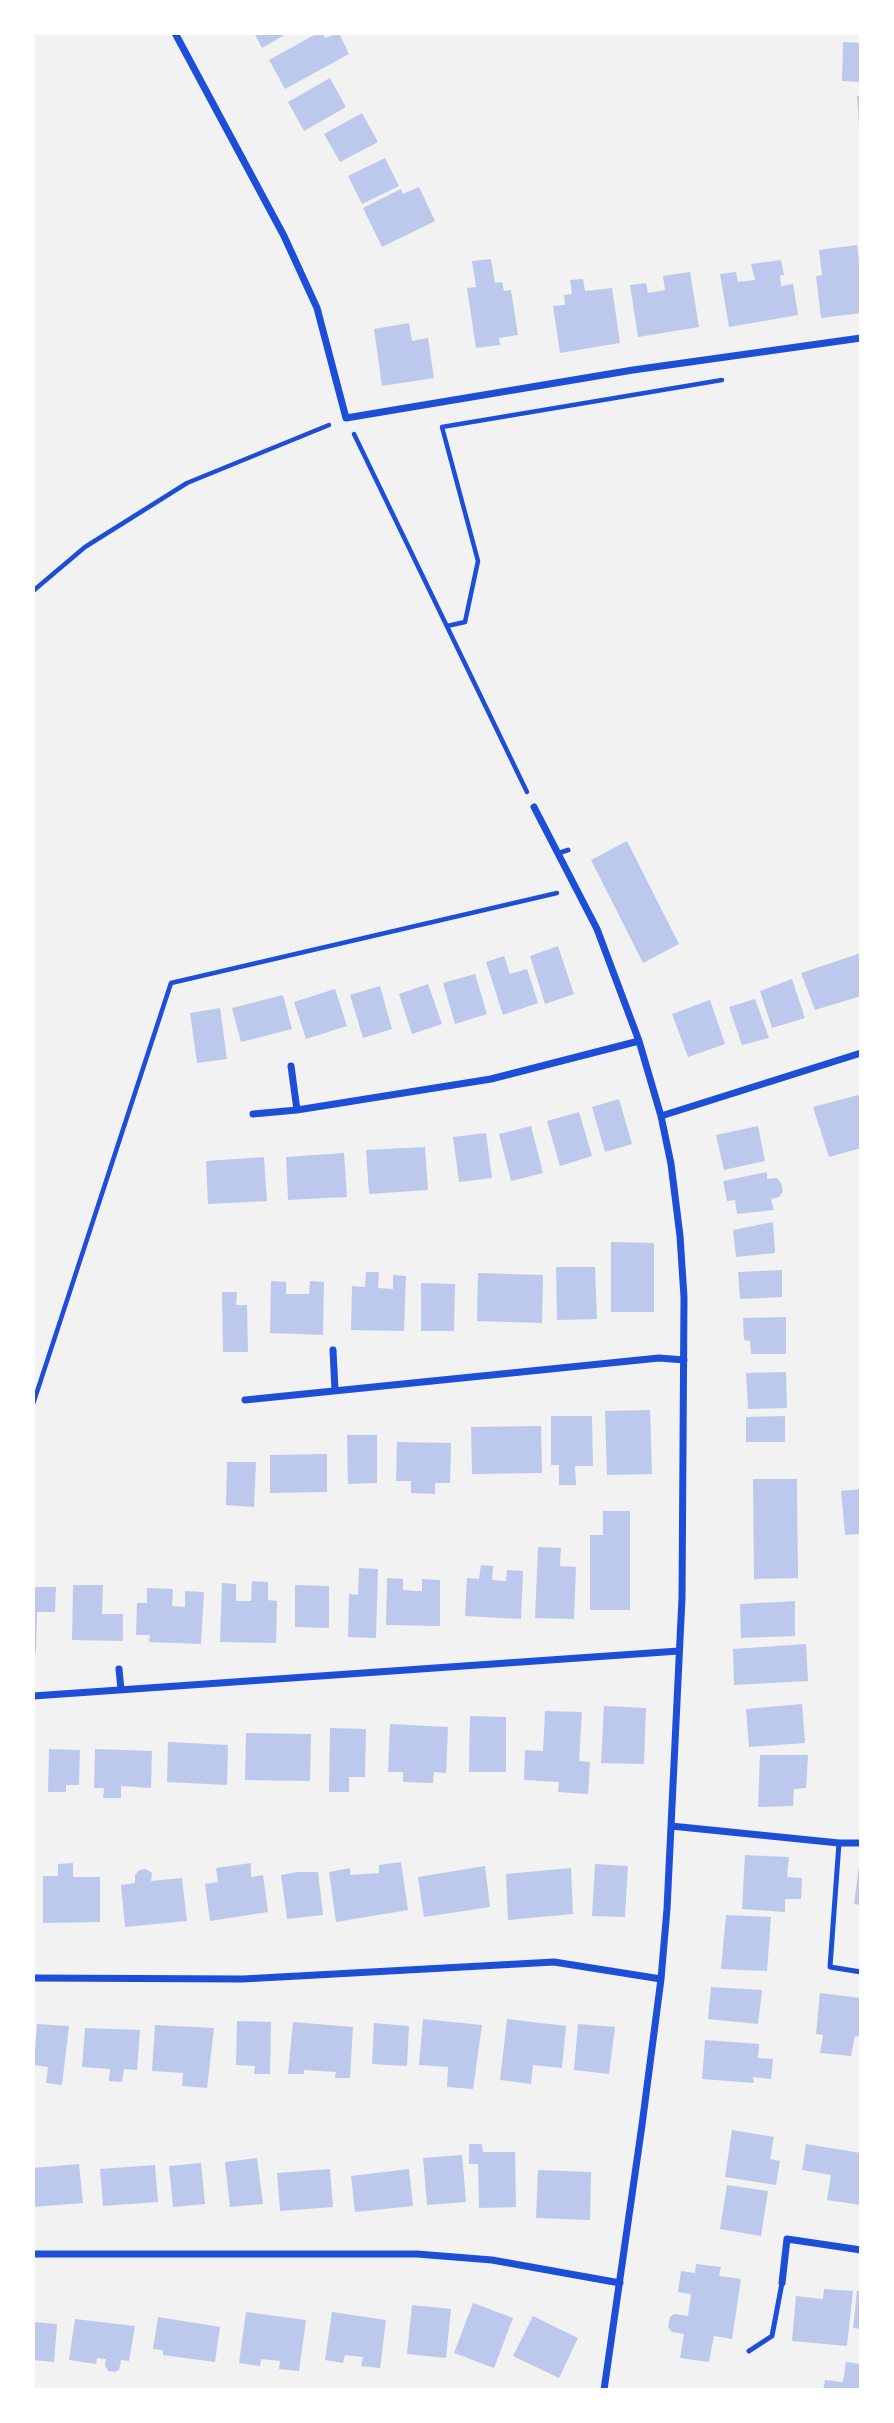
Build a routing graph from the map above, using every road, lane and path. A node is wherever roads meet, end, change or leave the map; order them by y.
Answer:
1 (175, 33) edge
2 (861, 338) edge
3 (722, 380) dead end
4 (346, 418) junction
5 (33, 591) edge
6 (447, 626) junction
7 (534, 807) joint
8 (568, 850) dead end
9 (559, 853) junction
10 (576, 888) junction
11 (639, 1041) junction
12 (861, 1053) edge
13 (291, 1066) dead end
14 (297, 1110) junction
15 (253, 1114) dead end
16 (661, 1116) junction
17 (333, 1350) dead end
18 (684, 1360) junction
19 (335, 1390) junction
20 (245, 1400) dead end
21 (33, 1404) edge
22 (679, 1651) junction
23 (119, 1668) dead end
24 (121, 1690) junction
25 (33, 1696) edge
26 (671, 1826) junction
27 (839, 1843) junction
28 (861, 1843) edge
29 (861, 1972) edge
30 (33, 1978) edge
31 (661, 1979) junction
32 (861, 2250) edge
33 (33, 2254) edge
34 (620, 2283) junction
35 (782, 2283) joint
36 (750, 2351) dead end
37 (604, 2390) edge

1 - 4 street
2 - 4 street
3 - 6 path
4 - 5 path
4 - 6 path
6 - 7 path
7 - 9 street
8 - 9 lane
9 - 10 street
10 - 11 street
10 - 21 path
11 - 14 street
11 - 16 street
12 - 16 street
13 - 14 street
14 - 15 street
16 - 18 street
17 - 19 street
18 - 19 street
18 - 22 street
19 - 20 street
22 - 24 street
22 - 26 street
23 - 24 street
24 - 25 street
26 - 27 street
26 - 31 street
27 - 28 street
27 - 29 lane
30 - 31 street
31 - 34 street
32 - 35 street
33 - 34 street
34 - 37 street
35 - 36 lane

